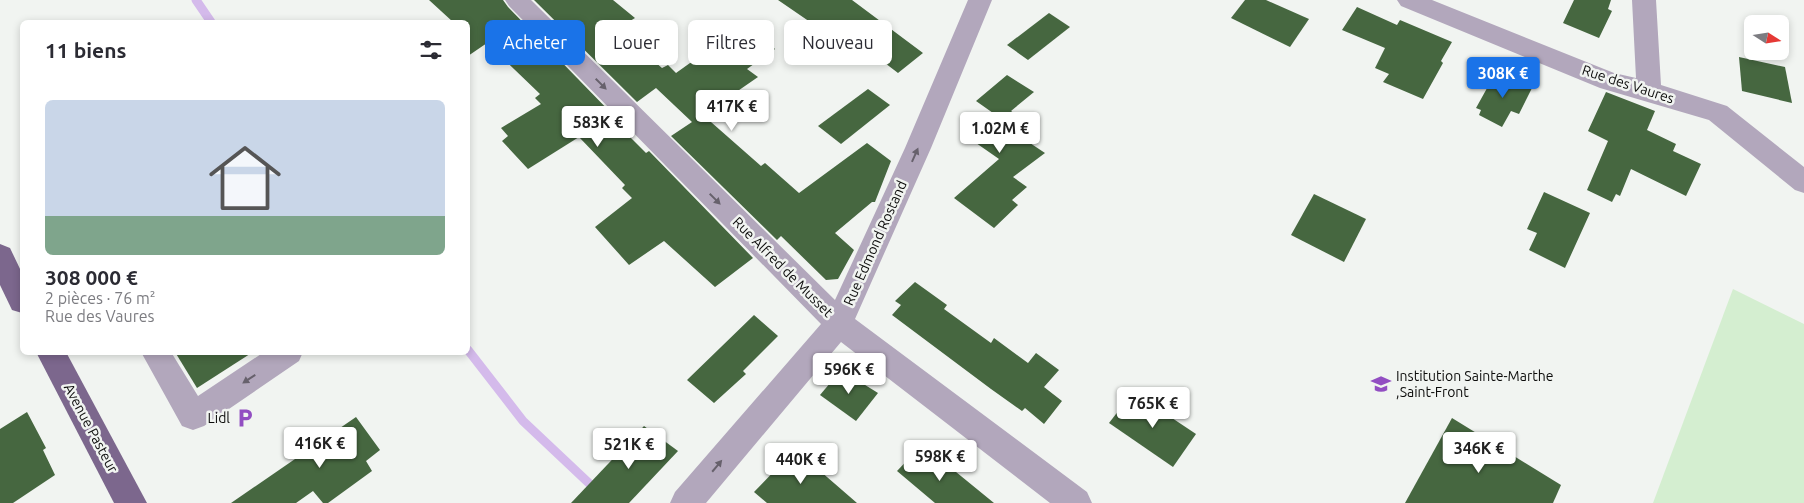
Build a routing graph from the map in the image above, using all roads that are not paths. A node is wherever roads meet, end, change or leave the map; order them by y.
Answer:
1 (517, 0) edge
2 (980, 0) edge
3 (1409, 0) edge
4 (1644, 0) edge
5 (1649, 91) junction
6 (1804, 182) edge
7 (0, 256) edge
8 (20, 291) edge
9 (839, 323) junction
10 (52, 355) edge
11 (157, 355) edge
12 (284, 355) edge
13 (131, 503) edge
14 (686, 503) edge
15 (1076, 503) edge

1 -> 9 street, Rue Alfred de Musset
9 -> 2 street, Rue Edmond Rostand
3 - 5 street, Rue des Vaures
4 - 5 street
5 - 6 street, Rue des Vaures
7 - 8 main road
14 -> 9 street, Rue Edmond Rostand
9 - 15 street, Rue Alfred de Musset
10 - 13 main road, Avenue Pasteur
12 -> 11 street

